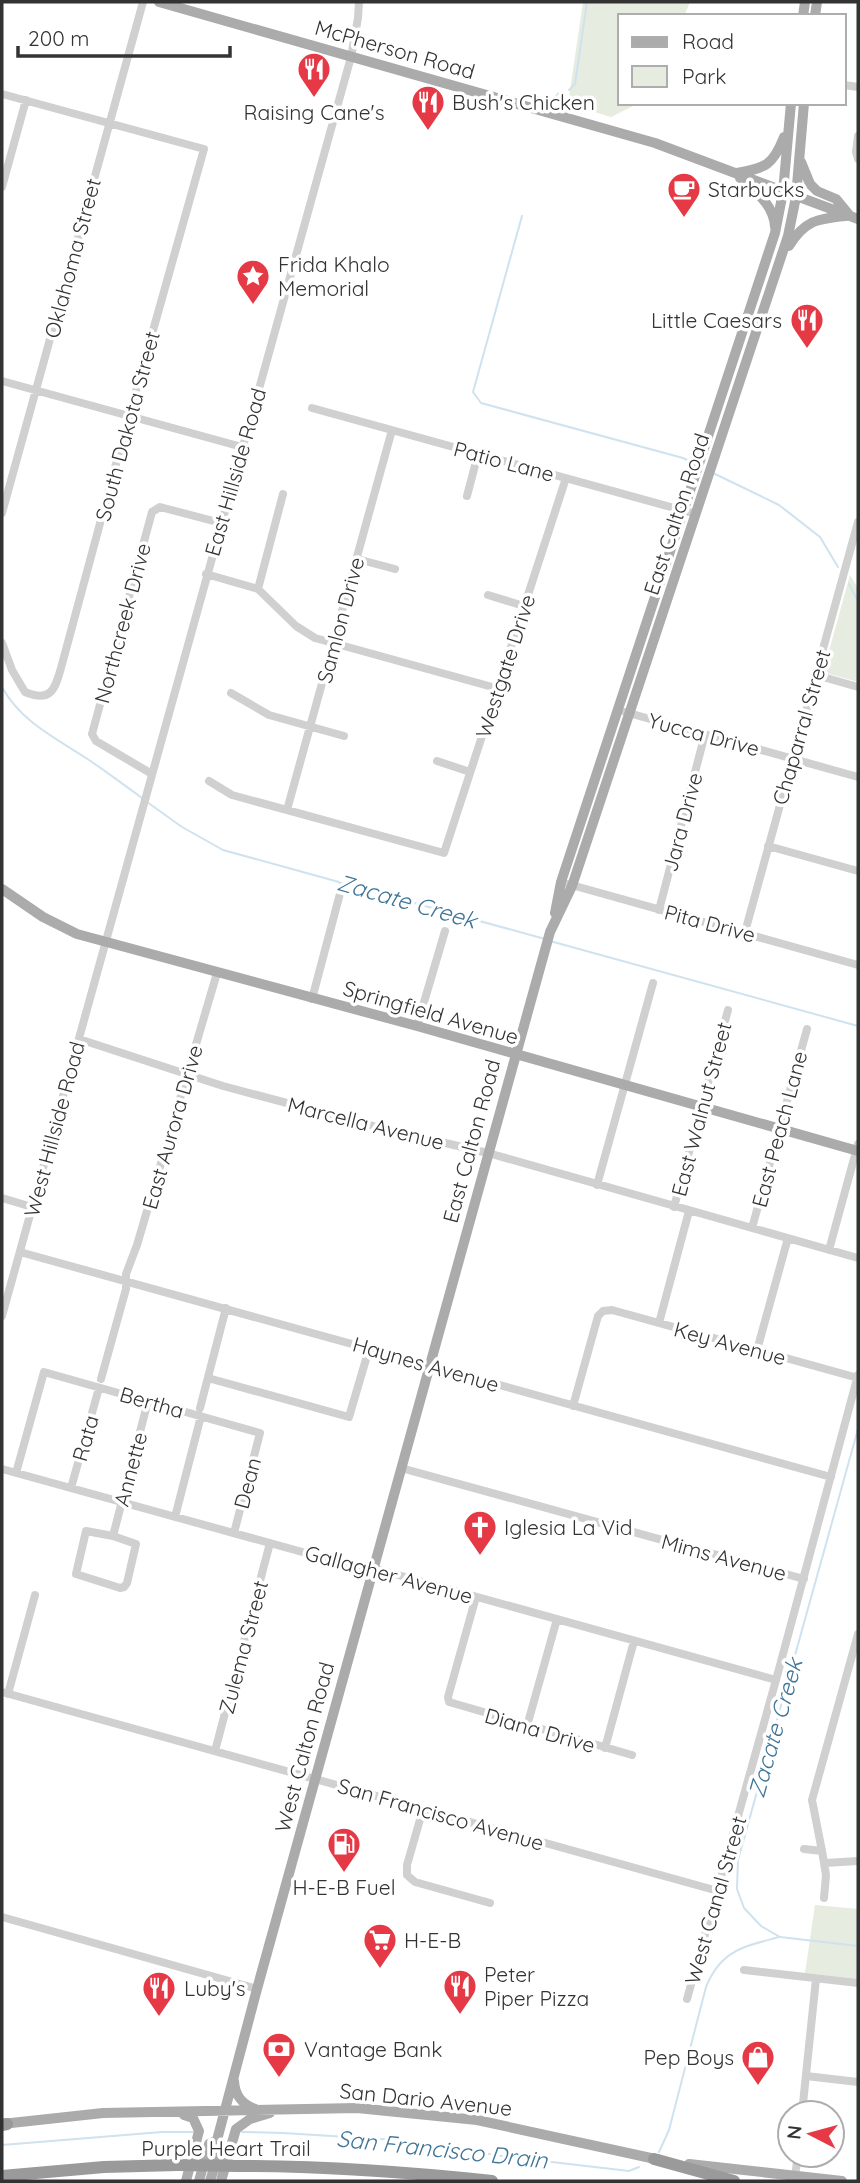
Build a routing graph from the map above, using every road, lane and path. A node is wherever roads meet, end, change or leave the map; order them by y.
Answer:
1 (143, 2) edge
2 (159, 2) edge
3 (359, 2) edge
4 (351, 57) junction
5 (2, 94) edge
6 (26, 100) junction
7 (791, 105) edge
8 (804, 105) edge
9 (109, 123) junction
10 (788, 127) junction
11 (858, 136) edge
12 (799, 155) junction
13 (858, 159) edge
14 (735, 173) junction
15 (2, 187) edge
16 (783, 192) junction
17 (796, 197) junction
18 (854, 217) edge
19 (775, 233) junction
20 (780, 261) junction
21 (751, 308) junction
22 (760, 320) junction
23 (740, 342) junction
24 (752, 347) junction
25 (2, 381) edge
26 (36, 390) junction
27 (312, 408) dead end
28 (129, 416) junction
29 (714, 418) junction
30 (726, 423) junction
31 (392, 430) junction
32 (242, 447) junction
33 (478, 454) junction
34 (566, 478) junction
35 (283, 494) dead end
36 (467, 496) dead end
37 (684, 511) junction
38 (2, 513) edge
39 (696, 514) junction
40 (858, 522) edge
41 (221, 523) junction
42 (357, 559) junction
43 (395, 569) dead end
44 (206, 574) junction
45 (659, 586) junction
46 (258, 589) junction
47 (671, 590) junction
48 (488, 595) dead end
49 (524, 606) junction
50 (2, 643) edge
51 (334, 643) junction
52 (816, 675) junction
53 (858, 687) edge
54 (496, 688) junction
55 (231, 693) dead end
56 (617, 710) junction
57 (630, 714) junction
58 (310, 727) junction
59 (705, 734) junction
60 (344, 736) dead end
61 (792, 758) junction
62 (437, 761) dead end
63 (470, 772) junction
64 (152, 774) junction
65 (858, 777) edge
66 (209, 781) dead end
67 (590, 794) junction
68 (601, 798) junction
69 (287, 810) junction
70 (768, 846) junction
71 (858, 871) edge
72 (561, 882) junction
73 (342, 886) dead end
74 (572, 886) junction
75 (2, 889) edge
76 (659, 909) junction
77 (445, 931) dead end
78 (551, 931) junction
79 (745, 932) junction
80 (105, 942) junction
81 (858, 965) edge
82 (217, 973) junction
83 (653, 983) dead end
84 (312, 999) junction
85 (728, 1010) dead end
86 (417, 1026) junction
87 (807, 1029) dead end
88 (79, 1039) junction
89 (515, 1055) junction
90 (187, 1073) junction
91 (624, 1086) junction
92 (702, 1107) junction
93 (779, 1129) junction
94 (858, 1148) edge
95 (488, 1153) junction
96 (597, 1185) junction
97 (2, 1198) edge
98 (32, 1207) junction
99 (674, 1207) junction
100 (690, 1211) junction
101 (752, 1228) junction
102 (788, 1238) junction
103 (830, 1250) junction
104 (20, 1252) junction
105 (858, 1258) edge
106 (127, 1282) junction
107 (226, 1308) junction
108 (2, 1316) edge
109 (659, 1323) junction
110 (369, 1349) junction
111 (757, 1350) junction
112 (429, 1365) junction
113 (858, 1376) edge
114 (208, 1378) junction
115 (100, 1383) junction
116 (148, 1401) junction
117 (573, 1406) junction
118 (200, 1412) junction
119 (260, 1433) joint
120 (401, 1468) junction
121 (2, 1469) edge
122 (16, 1473) junction
123 (831, 1477) junction
124 (71, 1488) junction
125 (121, 1502) junction
126 (175, 1517) junction
127 (234, 1533) junction
128 (113, 1536) junction
129 (270, 1543) junction
130 (373, 1568) junction
131 (804, 1579) junction
132 (35, 1595) dead end
133 (477, 1597) junction
134 (557, 1619) junction
135 (858, 1634) edge
136 (634, 1640) junction
137 (776, 1680) junction
138 (5, 1693) edge
139 (527, 1726) junction
140 (605, 1748) junction
141 (215, 1752) junction
142 (632, 1755) dead end
143 (315, 1778) junction
144 (423, 1809) junction
145 (804, 1849) dead end
146 (822, 1852) junction
147 (858, 1861) edge
148 (825, 1863) junction
149 (718, 1891) junction
150 (824, 1898) dead end
151 (490, 1903) dead end
152 (2, 1917) edge
153 (744, 1970) dead end
154 (816, 1979) junction
155 (858, 1983) edge
156 (257, 1989) junction
157 (687, 1998) dead end
158 (806, 2076) junction
159 (233, 2078) junction
160 (858, 2082) edge
161 (804, 2099) edge
162 (284, 2109) junction
163 (259, 2110) junction
164 (225, 2111) junction
165 (176, 2112) junction
166 (3, 2125) edge
167 (217, 2140) junction
168 (654, 2159) junction
169 (796, 2169) edge
170 (2, 2176) edge
171 (795, 2176) junction
172 (186, 2181) edge
173 (199, 2181) edge
174 (210, 2181) edge
175 (221, 2181) edge
176 (492, 2181) edge
177 (734, 2181) edge
178 (842, 2181) edge

1 - 9 street, Oklahoma Street
2 - 4 main road, McPherson Road
3 - 4 street, East Hillside Road
4 - 14 main road, McPherson Road
4 - 32 street, East Hillside Road
5 - 6 street
6 - 9 street
6 - 15 street
7 - 10 main road, East Calton Road
8 - 12 main road, East Calton Road
9 - 26 street, Oklahoma Street
9 - 28 street, South Dakota Street
10 - 14 main road
10 - 16 main road, East Calton Road
11 - 13 street
12 - 17 main road, East Calton Road
12 - 18 main road
14 - 16 main road, McPherson Road
14 - 19 main road
16 - 17 main road, McPherson Road
16 - 19 main road, East Calton Road
17 - 18 main road, McPherson Road
17 - 20 main road, East Calton Road
18 - 20 main road
19 - 21 main road, East Calton Road
20 - 22 main road, East Calton Road
21 - 22 main road
21 - 23 main road, East Calton Road
22 - 24 main road, East Calton Road
23 - 24 main road
23 - 29 main road, East Calton Road
24 - 30 main road, East Calton Road
25 - 26 street
26 - 28 street
26 - 38 street, Oklahoma Street
27 - 31 street, Patio Lane
28 - 32 street
28 - 50 street, South Dakota Street
29 - 30 main road
29 - 37 main road, East Calton Road
30 - 39 main road, East Calton Road
31 - 33 street, Patio Lane
31 - 42 street, Samlon Drive
32 - 41 street, East Hillside Road
33 - 34 street, Patio Lane
33 - 36 street
34 - 37 street, Patio Lane
34 - 49 street, Westgate Drive
35 - 46 street
37 - 39 street, Patio Lane
37 - 45 main road, East Calton Road
39 - 47 main road, East Calton Road
40 - 52 street, Chaparral Street
41 - 44 street, East Hillside Road
41 - 64 street, Northcreek Drive
42 - 43 street
42 - 51 street, Samlon Drive
44 - 46 street
44 - 64 street, East Hillside Road
45 - 47 main road
45 - 56 main road, East Calton Road
46 - 51 street
47 - 57 main road, East Calton Road
48 - 49 street
49 - 54 street, Westgate Drive
51 - 54 street
51 - 58 street, Samlon Drive
52 - 53 street
52 - 61 street, Chaparral Street
54 - 63 street, Westgate Drive
55 - 58 street
56 - 57 street, Yucca Drive
56 - 67 main road, East Calton Road
57 - 59 street, Yucca Drive
57 - 68 main road, East Calton Road
58 - 60 street
58 - 69 street, Samlon Drive
59 - 61 street, Yucca Drive
59 - 76 street, Jara Drive
61 - 65 street, Yucca Drive
61 - 70 street, Chaparral Street
62 - 63 street
63 - 69 street, Westgate Drive
64 - 80 street, East Hillside Road
66 - 69 street
67 - 68 main road
67 - 72 main road, East Calton Road
68 - 74 main road, East Calton Road
70 - 71 street
70 - 79 street, Chaparral Street
72 - 74 street, Pita Drive
72 - 78 main road, East Calton Road
73 - 84 street
74 - 76 street, Pita Drive
74 - 78 main road, East Calton Road
75 - 80 main road, Springfield Avenue
76 - 79 street, Pita Drive
77 - 86 street
78 - 89 main road, East Calton Road
79 - 81 street, Pita Drive
80 - 82 main road, Springfield Avenue
80 - 88 street, West Hillside Road
82 - 84 main road, Springfield Avenue
82 - 90 street, East Aurora Drive
83 - 91 street
84 - 86 main road, Springfield Avenue
85 - 92 street, East Walnut Street
86 - 89 main road, Springfield Avenue
87 - 93 street, East Peach Lane
88 - 90 street, Marcella Avenue
88 - 98 street, West Hillside Road
89 - 91 main road, Springfield Avenue
89 - 95 main road, East Calton Road
90 - 95 street, Marcella Avenue
90 - 106 street, East Aurora Drive
91 - 92 main road, Springfield Avenue
91 - 96 street
92 - 93 main road, Springfield Avenue
92 - 99 street, East Walnut Street
93 - 94 main road, Springfield Avenue
93 - 101 street, East Peach Lane
94 - 103 street
95 - 96 street, Marcella Avenue
95 - 112 main road, East Calton Road
96 - 99 street, Marcella Avenue
97 - 98 street
98 - 104 street, West Hillside Road
99 - 100 street, Marcella Avenue
100 - 101 street, Marcella Avenue
100 - 109 street
101 - 102 street, Marcella Avenue
102 - 103 street, Marcella Avenue
102 - 111 street
103 - 105 street, Marcella Avenue
104 - 106 street, Haynes Avenue
104 - 108 street, West Hillside Road
106 - 107 street, Haynes Avenue
106 - 115 street, East Aurora Drive
107 - 110 street, Haynes Avenue
107 - 114 street
109 - 111 street, Key Avenue
109 - 117 street, Key Avenue
110 - 112 street, Haynes Avenue
110 - 114 street
111 - 113 street, Key Avenue
112 - 117 street, Haynes Avenue
112 - 120 main road, West Calton Road
113 - 123 street, West Canal Street
114 - 118 street
115 - 116 street, Bertha
115 - 122 street, Bertha
115 - 124 street, Rata
116 - 118 street, Bertha
116 - 125 street, Annette
117 - 123 street, Haynes Avenue
118 - 119 street, Bertha
118 - 126 street
119 - 127 street, Dean
120 - 130 main road, West Calton Road
120 - 131 street, Mims Avenue
121 - 122 street, Gallagher Avenue
122 - 124 street, Gallagher Avenue
123 - 131 street, West Canal Street
124 - 125 street, Gallagher Avenue
125 - 126 street, Gallagher Avenue
125 - 128 street, Annette
126 - 127 street, Gallagher Avenue
127 - 129 street, Gallagher Avenue
128 - 128 street, Annette
129 - 130 street, Gallagher Avenue
129 - 141 street, Zulema Street
130 - 133 street, Gallagher Avenue
130 - 143 main road, West Calton Road
131 - 137 street, West Canal Street
132 - 138 street
133 - 134 street, Gallagher Avenue
133 - 139 street, Diana Drive
134 - 136 street, Gallagher Avenue
134 - 139 street
135 - 146 street
136 - 137 street, Gallagher Avenue
136 - 140 street
137 - 149 street, West Canal Street
138 - 141 street, San Francisco Avenue
139 - 140 street, Diana Drive
140 - 142 street, Diana Drive
141 - 143 street, San Francisco Avenue
143 - 144 street, San Francisco Avenue
143 - 156 main road, West Calton Road
144 - 149 street, San Francisco Avenue
144 - 151 street
145 - 146 street
146 - 148 street
147 - 148 street
148 - 150 street
149 - 157 street, West Canal Street
152 - 156 street
153 - 154 street
154 - 155 street
154 - 158 street
156 - 159 main road, West Calton Road
158 - 160 street
158 - 161 street
159 - 163 main road
159 - 164 main road, West Calton Road
162 - 163 main road, San Dario Avenue
162 - 168 main road, San Dario Avenue
162 - 175 main road
163 - 164 main road, San Dario Avenue
164 - 165 main road, San Dario Avenue
164 - 167 main road, West Calton Road
165 - 166 main road, San Dario Avenue
165 - 172 main road
167 - 173 main road, West Calton Road
167 - 174 main road, West Calton Road
168 - 171 main road, San Dario Avenue
168 - 177 highway
169 - 171 street
170 - 176 highway, Purple Heart Trail, bridge
171 - 178 main road, San Dario Avenue

